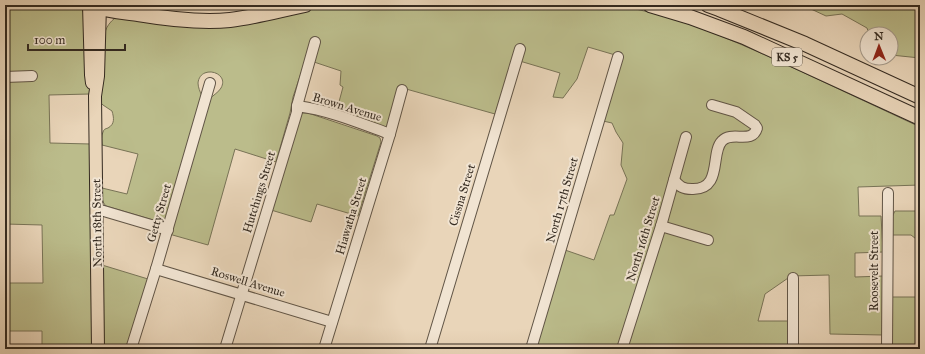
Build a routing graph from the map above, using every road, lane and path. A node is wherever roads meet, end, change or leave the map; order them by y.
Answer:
1 (304, 5) edge
2 (650, 5) edge
3 (708, 5) edge
4 (95, 6) edge
5 (315, 42) dead end
6 (520, 49) dead end
7 (618, 57) dead end
8 (32, 76) dead end
9 (5, 77) edge
10 (210, 83) dead end
11 (402, 90) dead end
12 (920, 98) edge
13 (712, 105) dead end
14 (297, 106) junction
15 (920, 118) edge
16 (390, 134) junction
17 (686, 137) dead end
18 (674, 180) junction
19 (888, 193) dead end
20 (97, 209) junction
21 (661, 226) junction
22 (168, 230) junction
23 (708, 240) dead end
24 (156, 269) junction
25 (793, 278) dead end
26 (242, 294) junction
27 (332, 322) junction
28 (98, 349) edge
29 (131, 349) edge
30 (225, 349) edge
31 (324, 349) edge
32 (430, 349) edge
33 (531, 349) edge
34 (622, 349) edge
35 (793, 349) edge
36 (887, 349) edge

1 - 4 highway
2 - 15 highway, KS 5
3 - 12 highway, KS 5
4 - 20 main road, North 18th Street
5 - 14 street, Hutchings Street
6 - 32 street, Cissna Street
7 - 33 street, North 17th Street
8 - 9 street
10 - 22 street, Getty Street
11 - 16 street, Hiawatha Street
13 - 18 street
14 - 16 street, Brown Avenue
14 - 26 street, Hutchings Street
16 - 27 street, Hiawatha Street
17 - 18 street, North 16th Street
18 - 21 street, North 16th Street
19 - 36 street, Roosevelt Street
20 - 22 street
20 - 28 main road, North 18th Street
21 - 23 street
21 - 34 street, North 16th Street
22 - 24 street, Getty Street
24 - 26 street, Roswell Avenue
24 - 29 street, Getty Street
25 - 35 street
26 - 27 street, Roswell Avenue
26 - 30 street, Hutchings Street
27 - 31 street, Hiawatha Street

